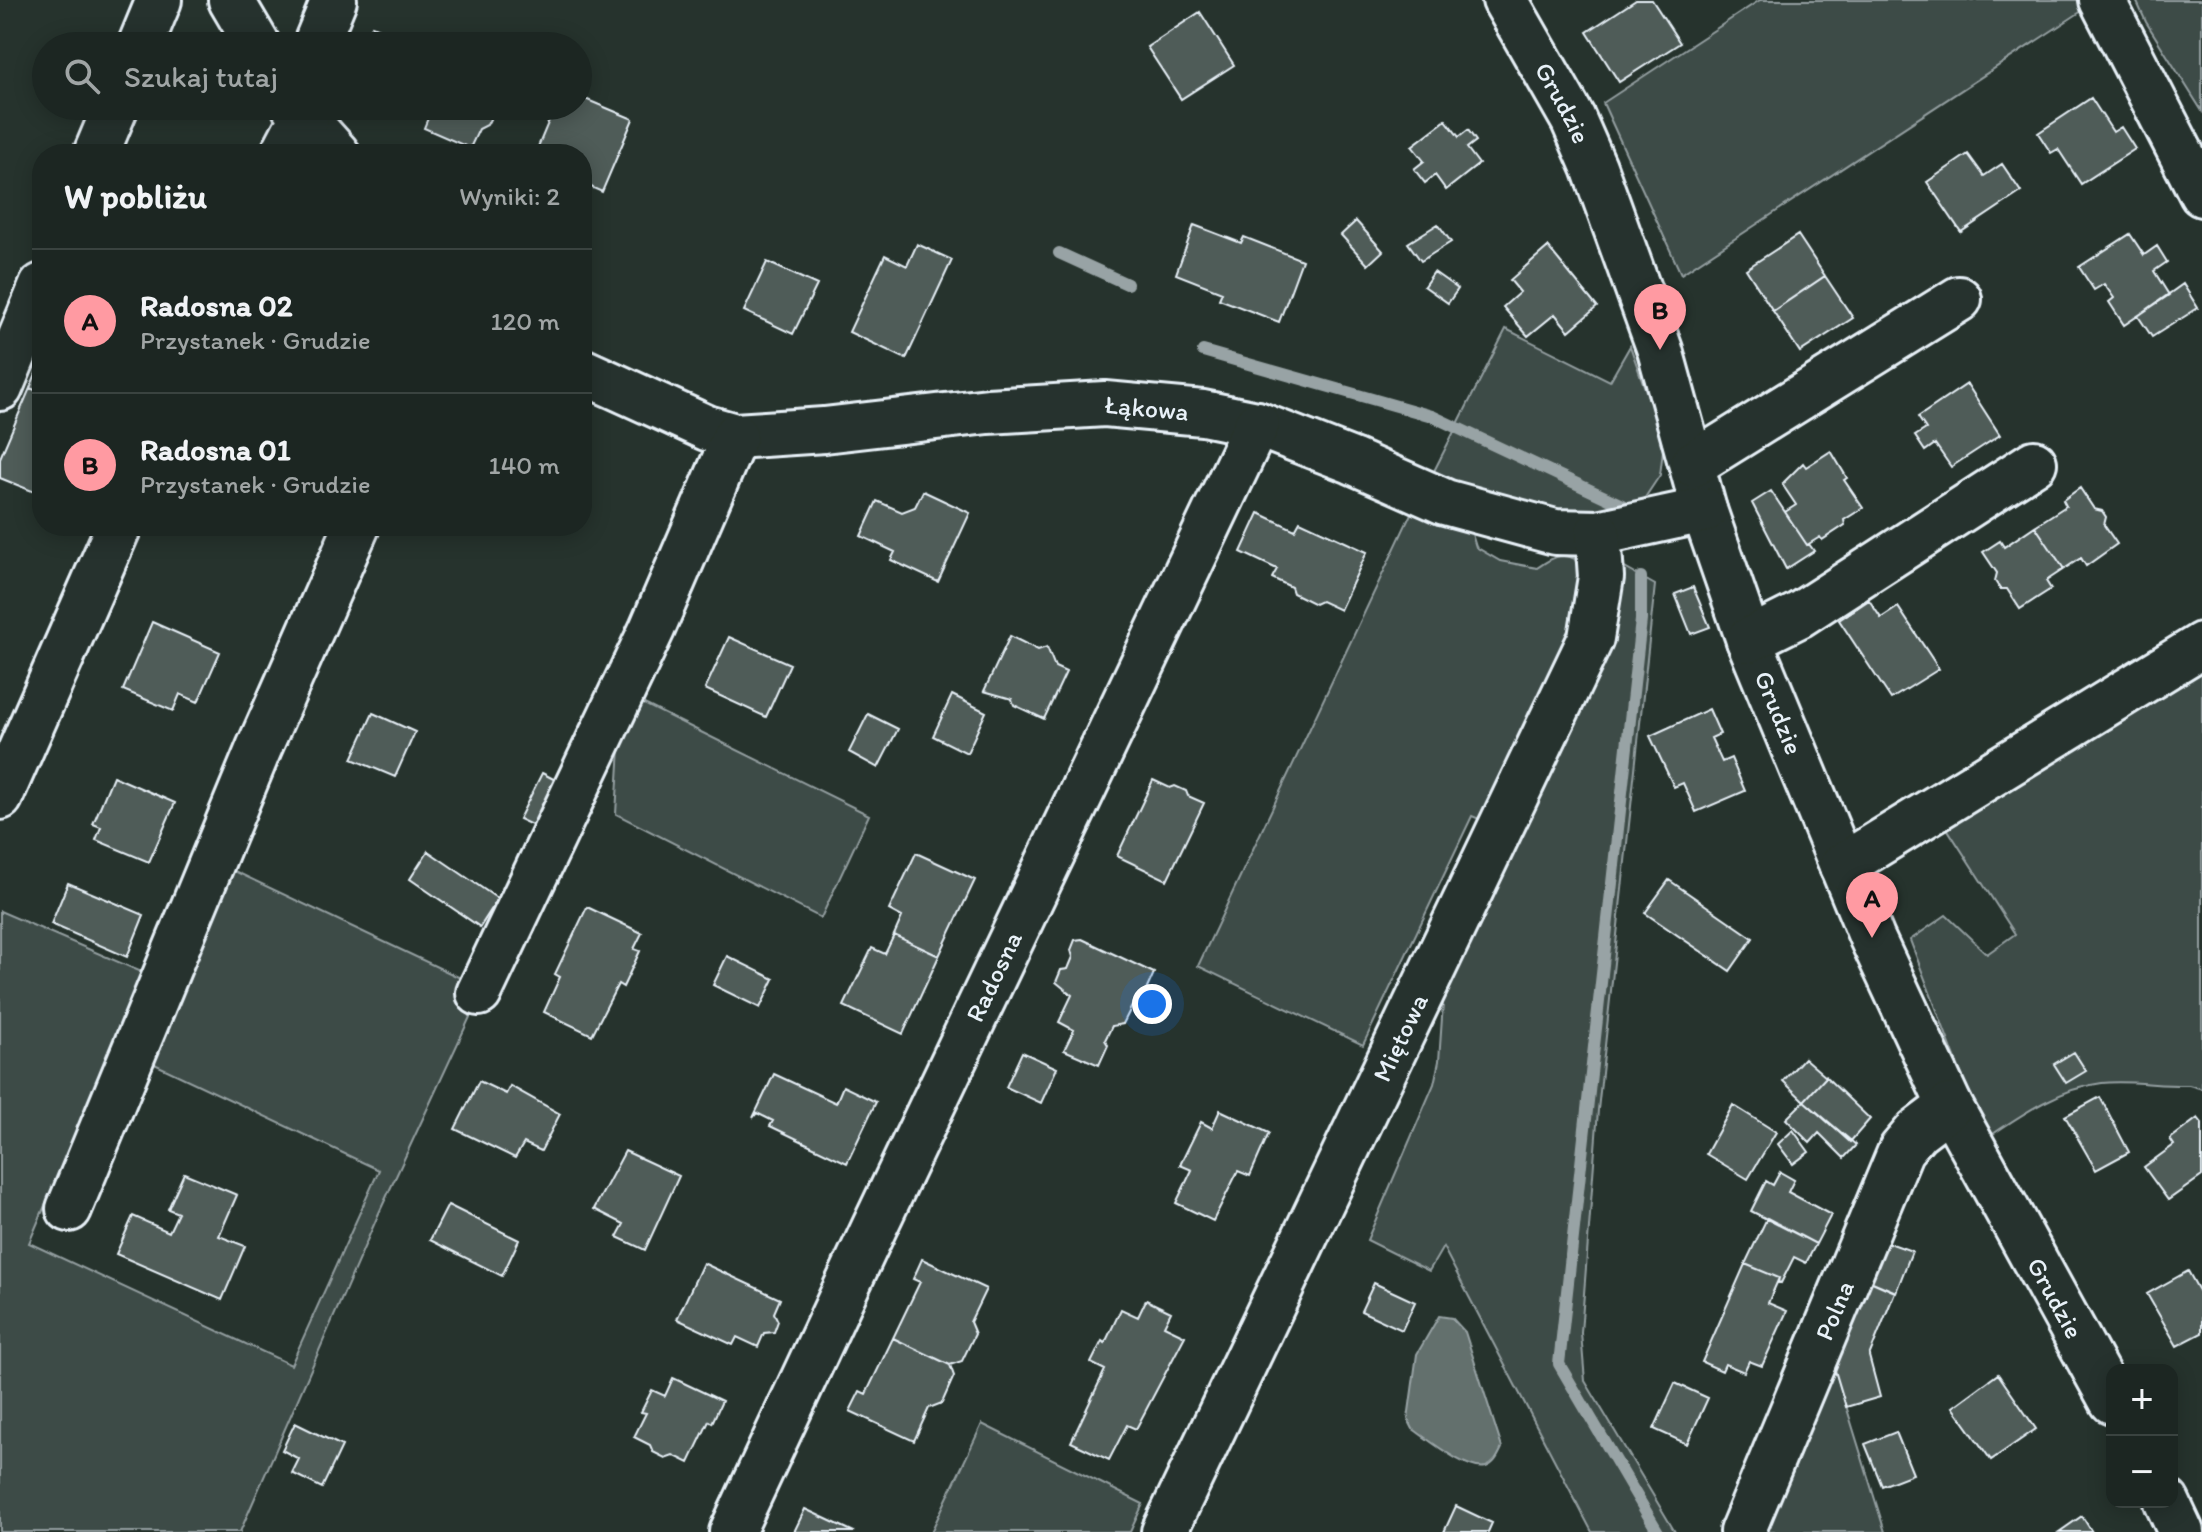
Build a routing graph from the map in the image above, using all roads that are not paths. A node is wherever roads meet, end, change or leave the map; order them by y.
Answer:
1 (159, 0) edge
2 (231, 0) edge
3 (334, 0) edge
4 (1505, 0) edge
5 (2102, 0) edge
6 (146, 32) edge
7 (250, 32) edge
8 (321, 32) edge
9 (110, 120) edge
10 (294, 126) edge
11 (100, 144) edge
12 (322, 144) edge
13 (2202, 194) edge
14 (1959, 299) dead end
15 (32, 310) edge
16 (592, 376) edge
17 (0, 388) edge
18 (1257, 424) junction
19 (735, 436) junction
20 (2034, 463) dead end
21 (1693, 464) junction
22 (1704, 510) junction
23 (1598, 533) junction
24 (115, 536) edge
25 (353, 536) edge
26 (1749, 640) junction
27 (2202, 645) edge
28 (0, 797) edge
29 (1842, 866) junction
30 (479, 993) dead end
31 (1950, 1106) junction
32 (69, 1209) dead end
33 (2106, 1390) edge
34 (2170, 1508) edge
35 (732, 1532) edge
36 (1164, 1532) edge
37 (1742, 1532) edge
38 (2181, 1532) edge

1 - 6 street
2 - 7 street
3 - 8 street
4 - 21 street, Grudzie
5 - 13 street
9 - 11 street
10 - 12 street
14 - 21 street
15 - 17 street
16 - 19 street, Łąkowa
18 - 19 street, Łąkowa
18 - 23 street, Łąkowa
18 - 35 street, Radosna
19 - 30 street
20 - 26 street
21 - 22 street, Grudzie
22 - 23 street, Łąkowa
22 - 26 street, Grudzie
23 - 36 street, Miętowa
24 - 28 street
25 - 32 street
26 - 29 street, Grudzie
27 - 29 street
29 - 31 street, Grudzie
31 - 33 street, Grudzie
31 - 37 street, Polna
34 - 38 street

